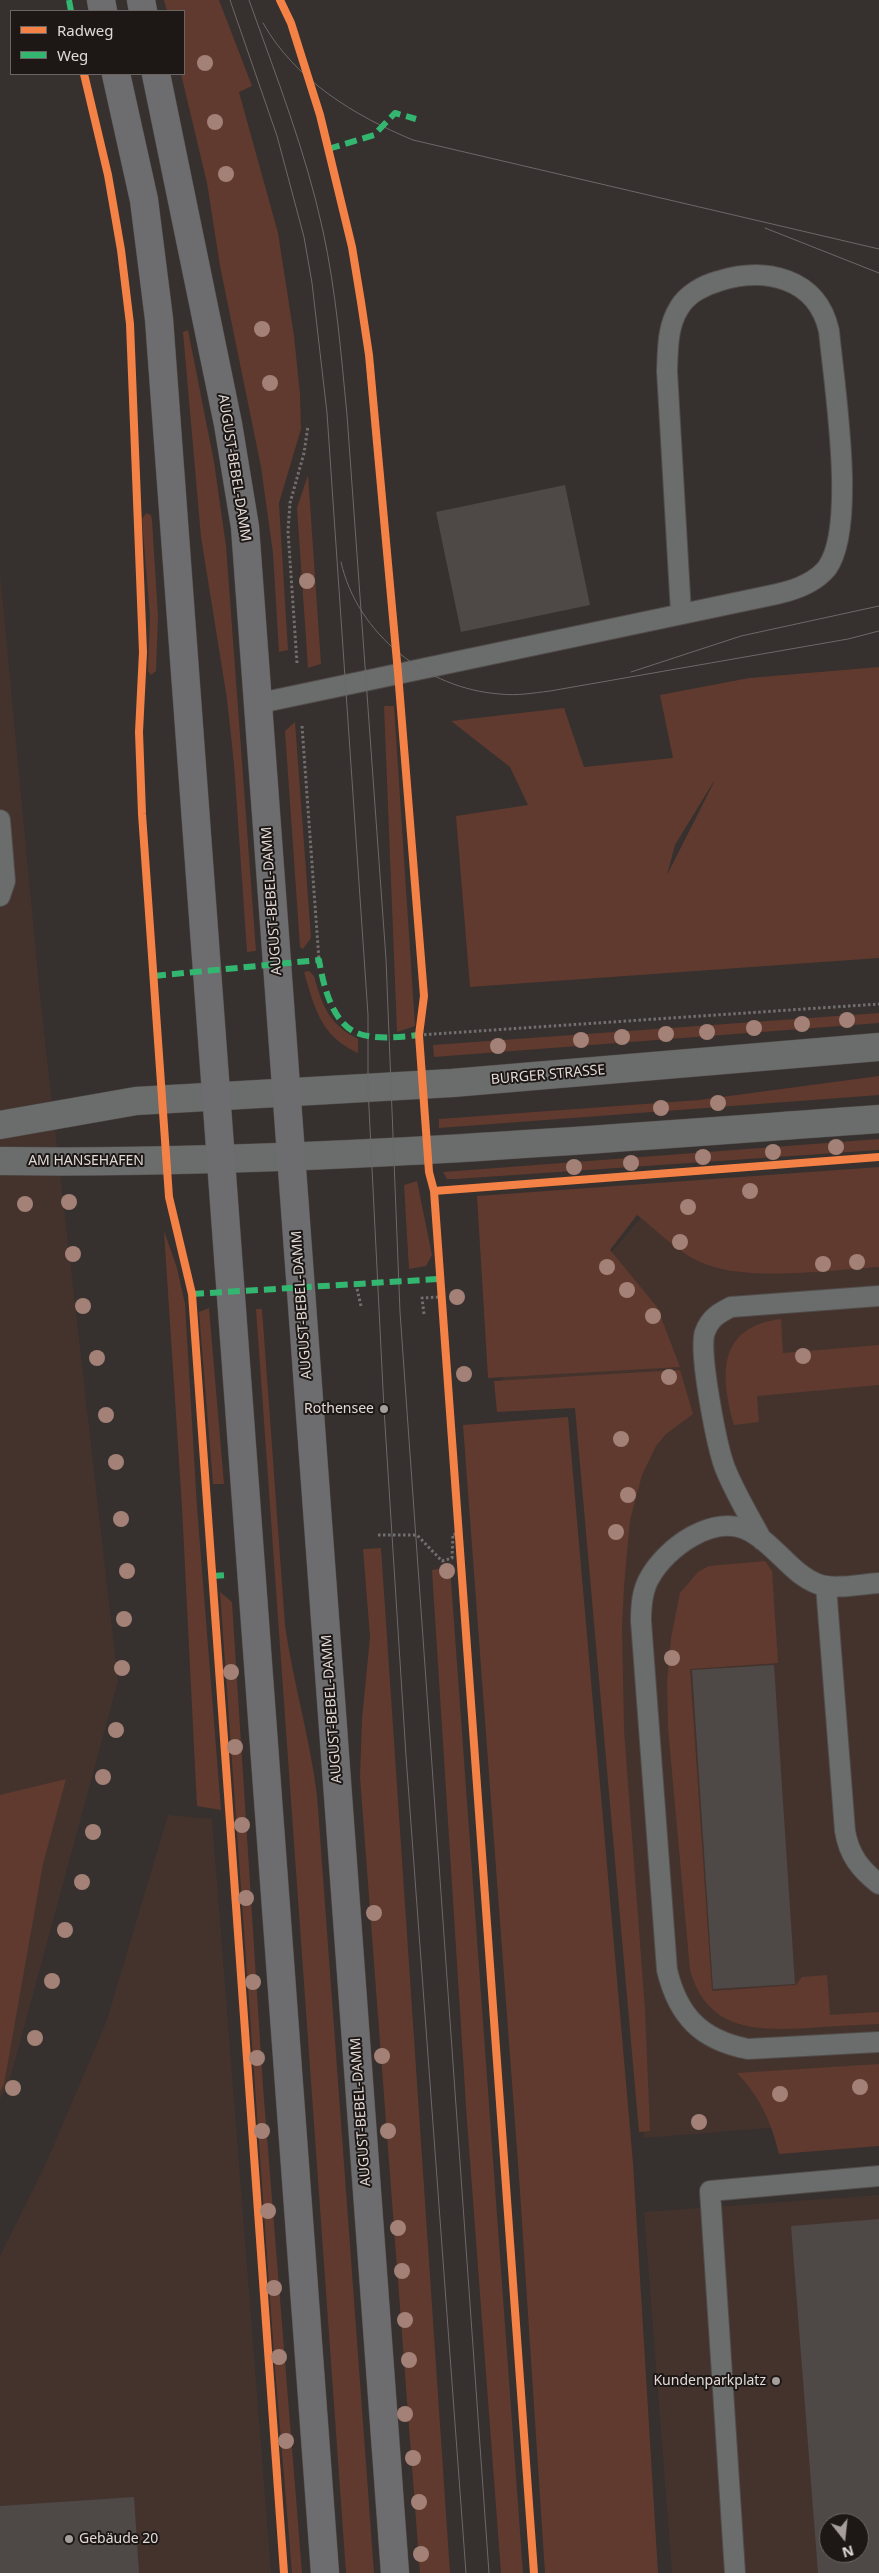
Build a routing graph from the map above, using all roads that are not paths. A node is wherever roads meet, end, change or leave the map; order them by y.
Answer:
1 (116, 75) edge
2 (156, 75) edge
3 (681, 613) junction
4 (260, 703) junction
5 (0, 820) edge
6 (0, 896) edge
7 (879, 1047) edge
8 (286, 1093) junction
9 (216, 1096) junction
10 (879, 1119) edge
11 (0, 1125) edge
12 (291, 1156) junction
13 (220, 1159) junction
14 (0, 1160) edge
15 (879, 1296) edge
16 (762, 1540) junction
17 (879, 1583) edge
18 (826, 1586) junction
19 (879, 1884) edge
20 (879, 2042) edge
21 (879, 2176) edge
22 (326, 2573) edge
23 (395, 2573) edge
24 (735, 2573) edge

1 - 9 main road
2 - 4 main road, AUGUST-BEBEL-DAMM
3 - 3 lane
3 - 4 lane
4 - 8 main road, AUGUST-BEBEL-DAMM
5 - 6 lane
7 - 8 street, BURGER STRASSE
8 - 9 street, BURGER STRASSE
8 - 12 main road, AUGUST-BEBEL-DAMM
9 - 11 street
9 - 13 main road
10 - 12 street
12 - 13 street, AM HANSEHAFEN
12 - 23 main road, AUGUST-BEBEL-DAMM
13 - 14 street, AM HANSEHAFEN
13 - 22 main road
15 - 16 lane
16 - 18 lane
16 - 20 lane
17 - 18 lane
18 - 19 lane
21 - 24 lane

